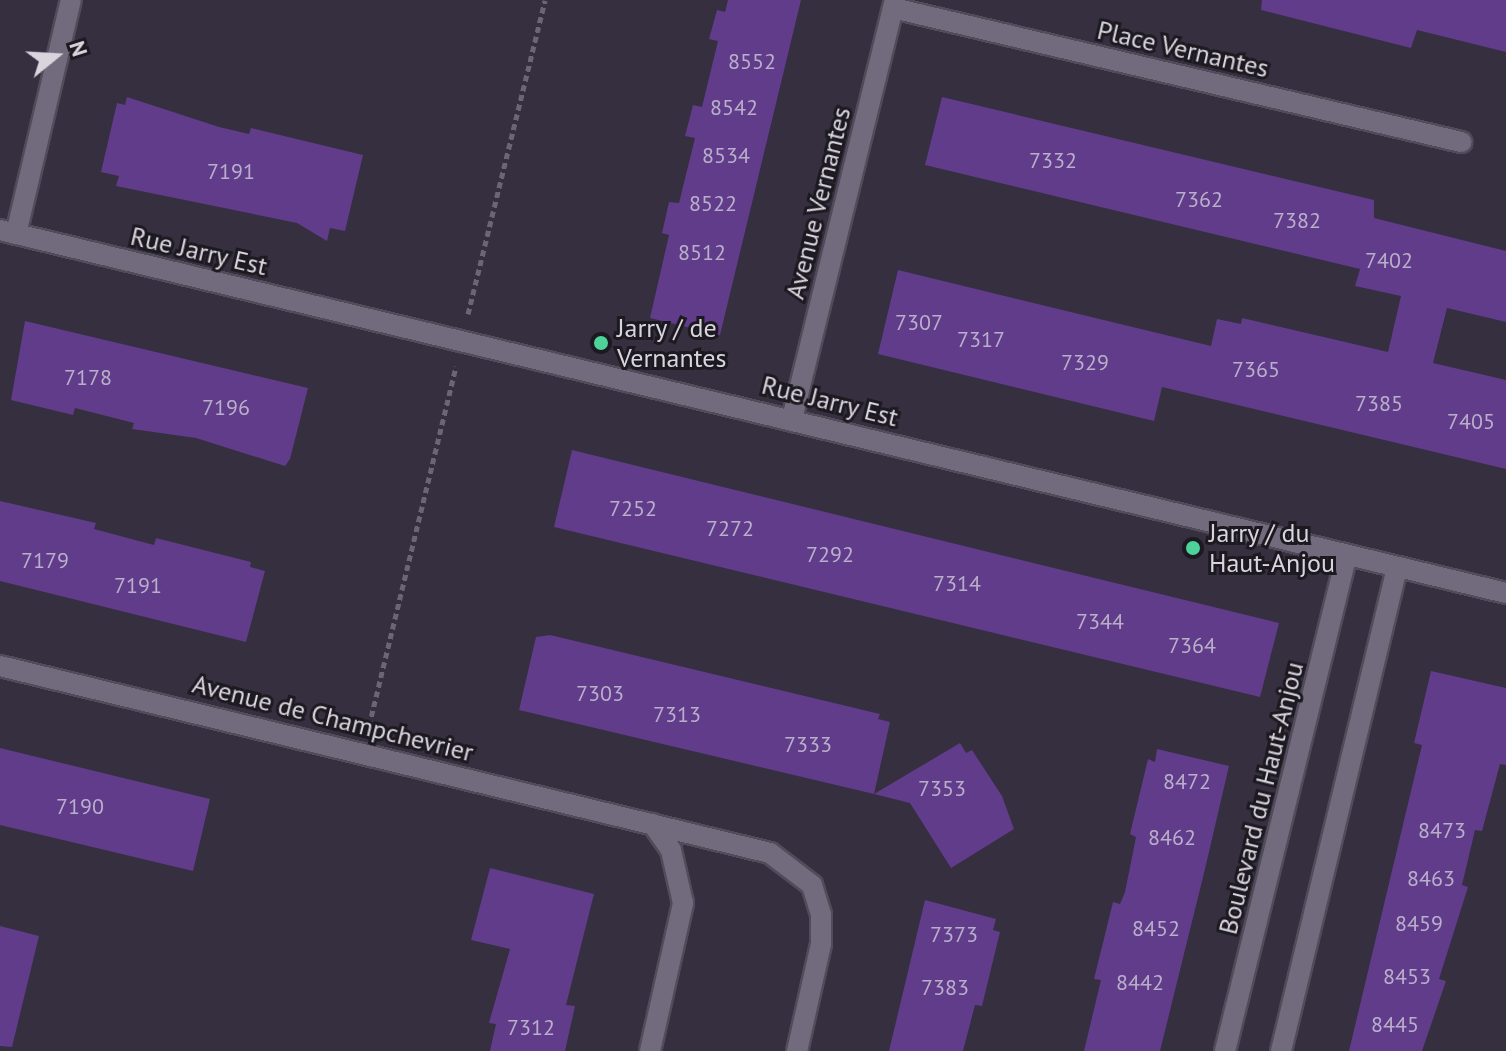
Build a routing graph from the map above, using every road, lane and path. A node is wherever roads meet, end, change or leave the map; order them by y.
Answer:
1 (71, 0) edge
2 (545, 0) edge
3 (894, 4) edge
4 (1461, 142) dead end
5 (8, 232) edge
6 (462, 341) junction
7 (792, 419) junction
8 (1346, 558) junction
9 (1397, 569) junction
10 (1506, 593) edge
11 (0, 666) edge
12 (363, 752) junction
13 (653, 824) junction
14 (650, 1051) edge
15 (797, 1051) edge
16 (1225, 1051) edge
17 (1281, 1051) edge

1 - 5 street
2 - 6 path
3 - 4 street, Place Vernantes
3 - 7 street, Avenue Vernantes
5 - 6 street, Rue Jarry Est
6 - 7 street, Rue Jarry Est
6 - 12 path
7 - 8 street, Rue Jarry Est
8 - 9 street, Rue Jarry Est
8 - 16 street, Boulevard du Haut-Anjou
9 - 10 street, Rue Jarry Est
9 - 17 street
11 - 12 street, Avenue de Champchevrier
12 - 13 street, Avenue de Champchevrier
13 - 14 street
13 - 15 street, Avenue de Champchevrier

